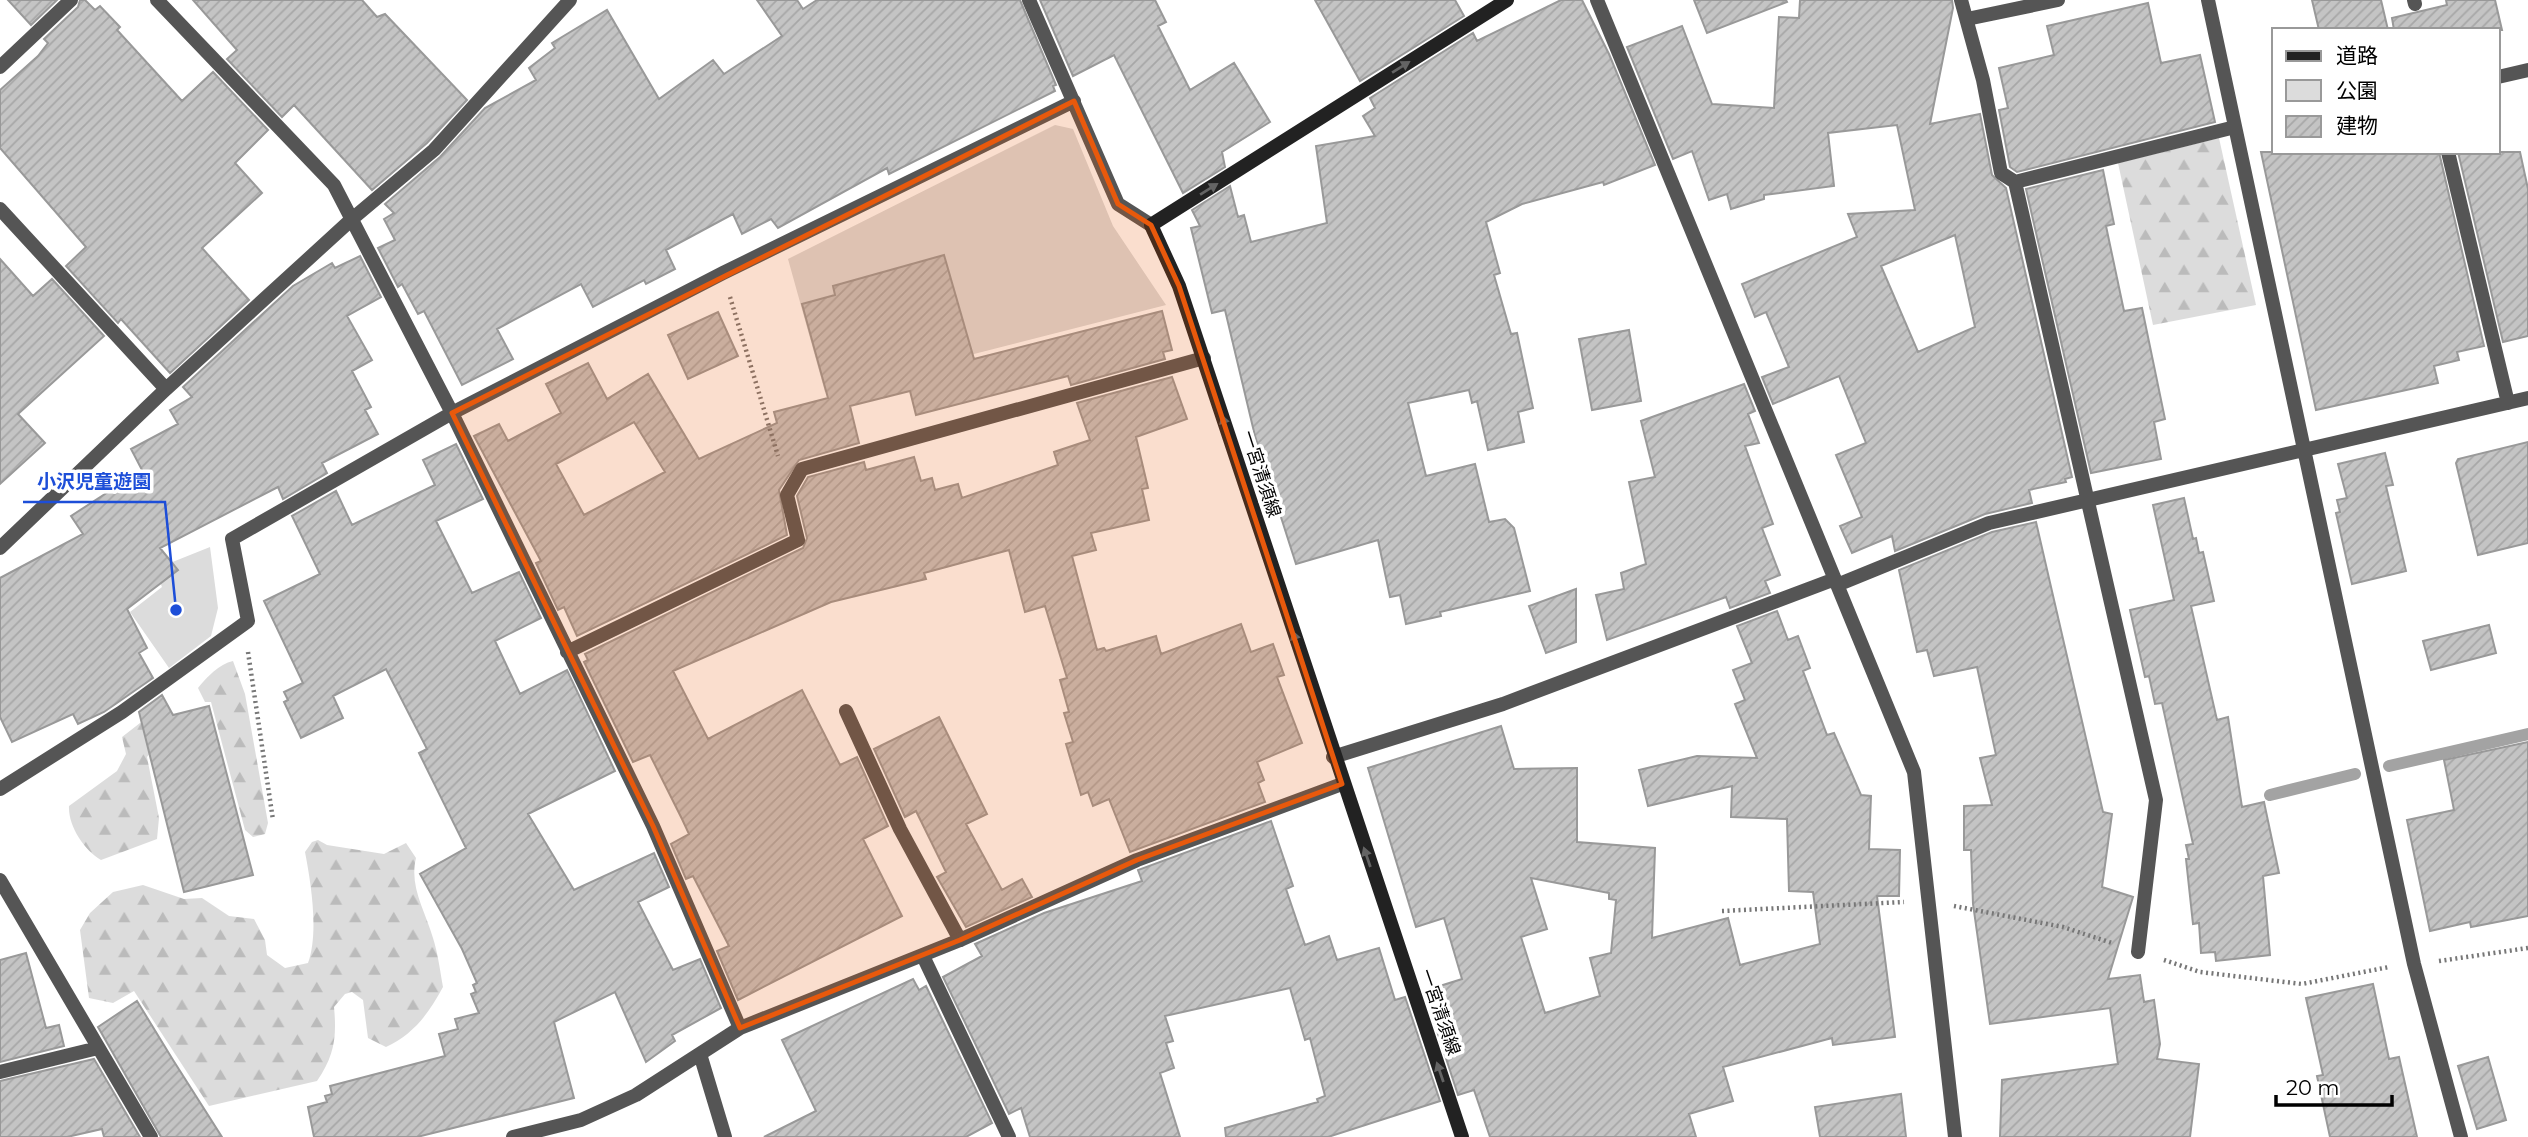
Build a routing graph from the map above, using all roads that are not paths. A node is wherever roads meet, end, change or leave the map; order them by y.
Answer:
1 (71, 0) edge
2 (158, 0) edge
3 (570, 0) edge
4 (1029, 0) edge
5 (1507, 0) edge
6 (1597, 0) edge
7 (1961, 0) edge
8 (2058, 0) edge
9 (2208, 0) edge
10 (1967, 19) junction
11 (0, 67) edge
12 (2528, 70) edge
13 (2500, 77) edge
14 (1074, 101) junction
15 (2235, 127) junction
16 (2448, 154) edge
17 (2015, 182) junction
18 (0, 209) edge
19 (352, 219) junction
20 (1151, 225) junction
21 (1204, 358) junction
22 (166, 389) junction
23 (2528, 398) edge
24 (2508, 403) junction
25 (452, 413) junction
26 (2304, 451) junction
27 (2086, 500) junction
28 (0, 548) edge
29 (1836, 582) junction
30 (567, 652) junction
31 (846, 711) dead end
32 (1334, 757) junction
33 (1342, 784) junction
34 (0, 789) edge
35 (0, 880) edge
36 (960, 940) junction
37 (2138, 952) road end
38 (923, 956) junction
39 (740, 1028) junction
40 (99, 1048) junction
41 (700, 1054) junction
42 (0, 1072) edge
43 (151, 1137) edge
44 (513, 1137) edge
45 (725, 1137) edge
46 (1009, 1137) edge
47 (1462, 1137) edge
48 (1955, 1137) edge
49 (2461, 1137) edge

1 - 11 street
2 - 19 street
3 - 19 street
4 - 14 street
20 -> 5 main road
6 - 29 street
7 - 10 street
8 - 10 street
9 - 15 street
10 - 17 street
12 - 13 street
14 - 20 street
14 - 25 street
15 - 17 street
15 - 26 street
16 - 24 street
17 - 27 street
18 - 22 street
19 - 22 street
19 - 25 street
20 - 21 main road, 一宮清須線
21 - 30 street
32 -> 21 main road, 一宮清須線
22 - 28 street
23 - 24 street
24 - 26 street
25 - 30 street
25 - 34 street
26 - 27 street
26 - 49 street
27 - 29 street
27 - 37 street
29 - 32 street
29 - 48 street
30 - 39 street
31 - 36 street
32 - 33 main road, 一宮清須線
33 - 36 street
47 -> 33 main road, 一宮清須線
35 - 40 street
36 - 38 street
38 - 39 street
38 - 46 street
39 - 41 street
40 - 42 street
40 - 43 street
41 - 44 street
41 - 45 street

